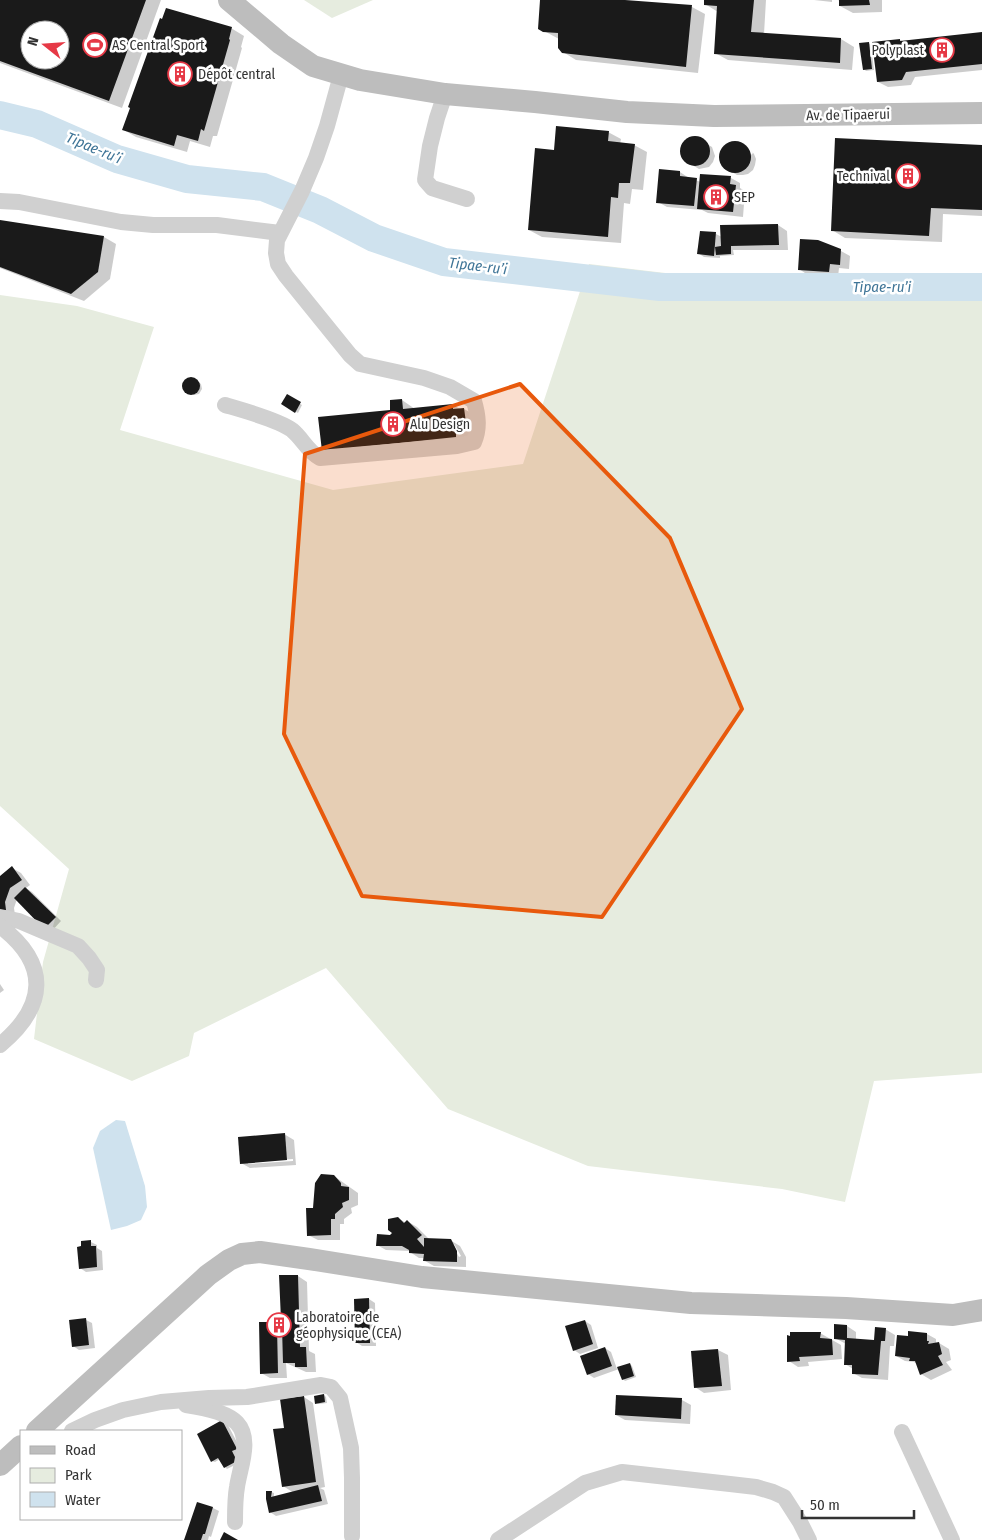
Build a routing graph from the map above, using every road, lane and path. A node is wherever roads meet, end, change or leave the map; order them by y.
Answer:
1 (229, 0) edge
2 (341, 75) junction
3 (445, 94) junction
4 (982, 113) edge
5 (467, 199) dead end
6 (0, 201) edge
7 (283, 227) junction
8 (225, 405) dead end
9 (0, 918) edge
10 (0, 926) edge
11 (96, 980) dead end
12 (0, 1044) edge
13 (982, 1310) edge
14 (161, 1402) junction
15 (38, 1430) edge
16 (74, 1430) edge
17 (902, 1432) dead end
18 (20, 1447) edge
19 (0, 1465) edge
20 (235, 1522) dead end
21 (352, 1536) dead end
22 (498, 1540) edge
23 (809, 1540) edge
24 (952, 1540) edge

1 - 2 street, Av. de Tipaerui
2 - 3 street, Av. de Tipaerui
2 - 7 street
3 - 4 street, Av. de Tipaerui
3 - 5 street
6 - 7 street
7 - 8 street
9 - 11 street
10 - 12 street
13 - 15 street
14 - 16 street
14 - 20 street
14 - 21 street
17 - 24 street
18 - 19 street
22 - 23 street

